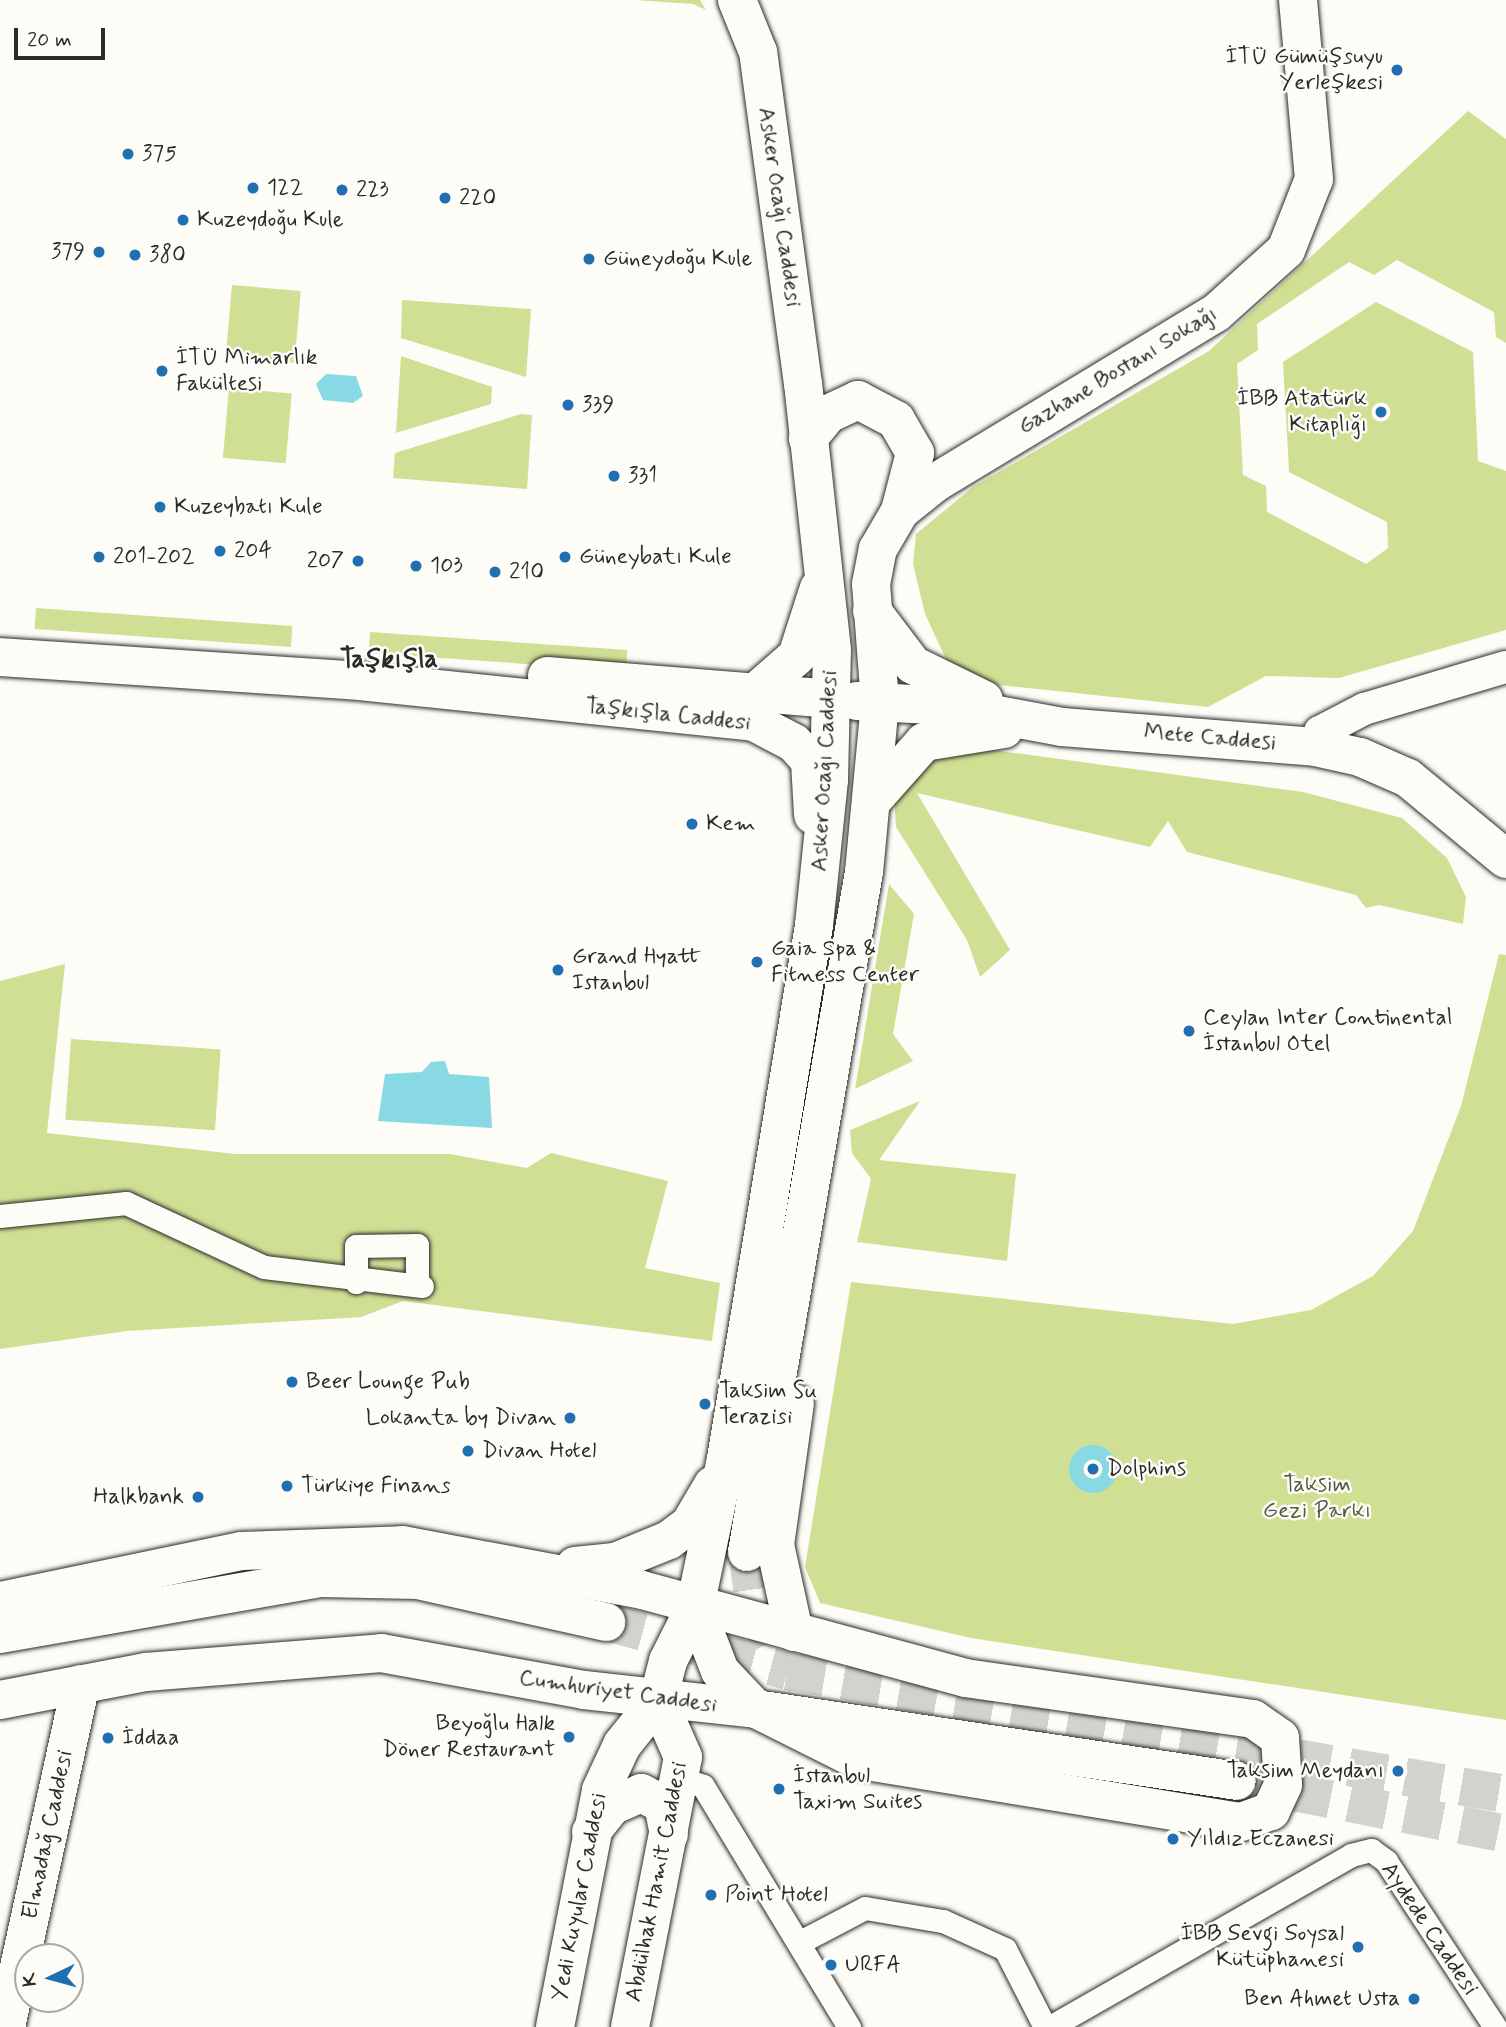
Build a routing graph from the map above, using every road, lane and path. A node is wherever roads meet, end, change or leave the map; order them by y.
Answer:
1 (737, 0) edge
2 (1298, 0) edge
3 (808, 439) junction
4 (900, 511) junction
5 (822, 579) junction
6 (870, 608) junction
7 (0, 657) edge
8 (1506, 667) edge
9 (350, 680) junction
10 (758, 690) junction
11 (833, 699) junction
12 (880, 703) junction
13 (1062, 727) junction
14 (1315, 747) junction
15 (871, 802) junction
16 (1506, 859) edge
17 (814, 925) junction
18 (843, 1002) junction
19 (0, 1216) edge
20 (356, 1282) junction
21 (726, 1459) junction
22 (747, 1552) tunnel mouth
23 (545, 1569) junction
24 (0, 1601) edge
25 (695, 1607) junction
26 (606, 1622) tunnel mouth
27 (794, 1632) junction
28 (0, 1634) edge
29 (81, 1684) junction
30 (0, 1700) edge
31 (658, 1700) junction
32 (757, 1709) junction
33 (676, 1777) junction
34 (1237, 1781) tunnel mouth
35 (591, 1832) junction
36 (669, 1834) junction
37 (800, 1942) junction
38 (9, 1970) edge
39 (6, 2027) edge
40 (555, 2027) edge
41 (629, 2027) edge
42 (849, 2027) edge
43 (1047, 2027) edge
44 (1495, 2027) edge

1 - 3 main road, Asker Ocağı Caddesi
2 - 4 main road, Gazhane Bostanı Sokağı
3 - 4 main road
3 - 5 main road, Asker Ocağı Caddesi
4 - 6 main road, Asker Ocağı Caddesi
5 - 10 main road
5 - 11 main road, Asker Ocağı Caddesi
6 - 12 main road, Asker Ocağı Caddesi
6 - 13 main road
7 - 9 main road, Taşkışla Caddesi
8 - 14 street
9 - 10 main road, Taşkışla Caddesi
9 - 17 main road, Taşkışla Caddesi
10 - 11 main road, Taşkışla Caddesi
11 - 12 main road, Taşkışla Caddesi
11 - 17 main road, Asker Ocağı Caddesi
12 - 13 main road, Mete Caddesi
12 - 15 main road, Asker Ocağı Caddesi
13 - 14 main road, Mete Caddesi
13 - 15 main road
14 - 16 main road, Mete Caddesi
15 - 18 main road, Asker Ocağı Caddesi
17 - 21 main road, Asker Ocağı Caddesi
18 - 22 main road, Asker Ocağı Caddesi
18 - 27 main road
19 - 20 street
20 - 20 street
21 - 23 main road
21 - 25 main road
23 - 24 main road
23 - 25 main road
25 - 27 main road
25 - 31 main road
25 - 32 main road
26 - 28 main road
27 - 32 main road
29 - 30 main road, Cumhuriyet Caddesi
29 - 31 main road, Cumhuriyet Caddesi
29 - 38 main road, Elmadağ Caddesi
31 - 32 main road, Cumhuriyet Caddesi
31 - 33 main road, Abdülhak Hamit Caddesi
31 - 35 main road, Yedi Kuyular Caddesi
32 - 34 main road, Cumhuriyet Caddesi
33 - 36 main road, Abdülhak Hamit Caddesi
33 - 37 street
35 - 36 main road
35 - 40 main road, Yedi Kuyular Caddesi
36 - 41 main road, Abdülhak Hamit Caddesi
37 - 42 street
37 - 43 street
38 - 39 main road, Elmadağ Caddesi
43 - 44 street, Aydede Caddesi

